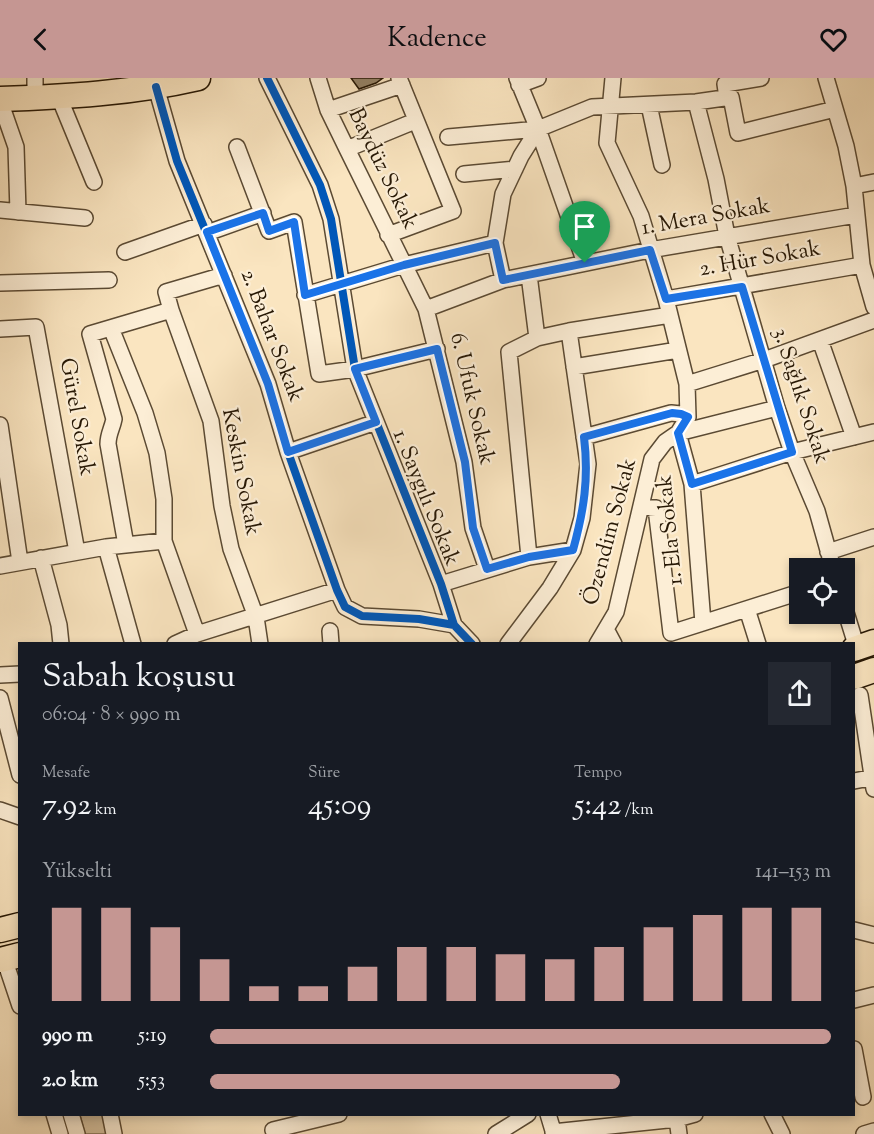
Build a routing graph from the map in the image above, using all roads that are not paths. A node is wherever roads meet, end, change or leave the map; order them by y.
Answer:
1 (126, 78) edge
2 (131, 78) edge
3 (198, 78) edge
4 (267, 78) edge
5 (318, 78) edge
6 (538, 78) edge
7 (614, 78) edge
8 (761, 78) edge
9 (826, 78) edge
10 (400, 81) edge
11 (518, 81) edge
12 (35, 82) edge
13 (0, 87) edge
14 (156, 87) junction
15 (59, 97) junction
16 (729, 98) junction
17 (0, 100) edge
18 (696, 102) junction
19 (649, 105) junction
20 (609, 107) junction
21 (835, 109) junction
22 (328, 110) junction
23 (415, 121) junction
24 (538, 129) junction
25 (448, 138) dead end
26 (237, 147) dead end
27 (347, 149) junction
28 (662, 165) dead end
29 (515, 169) junction
30 (464, 174) dead end
31 (94, 182) dead end
32 (874, 182) edge
33 (854, 186) junction
34 (0, 210) edge
35 (18, 212) junction
36 (263, 213) junction
37 (856, 215) junction
38 (85, 218) dead end
39 (205, 228) junction
40 (387, 235) junction
41 (727, 236) junction
42 (495, 243) junction
43 (650, 250) junction
44 (125, 252) dead end
45 (585, 263) junction
46 (404, 265) junction
47 (862, 265) junction
48 (224, 275) junction
49 (529, 275) junction
50 (109, 280) dead end
51 (503, 280) junction
52 (0, 283) edge
53 (341, 284) junction
54 (742, 287) junction
55 (305, 295) junction
56 (666, 299) junction
57 (874, 307) edge
58 (426, 309) junction
59 (171, 310) junction
60 (670, 315) junction
61 (874, 320) edge
62 (111, 328) junction
63 (0, 329) edge
64 (569, 331) junction
65 (537, 338) junction
66 (820, 340) junction
67 (437, 349) junction
68 (678, 350) junction
69 (764, 360) junction
70 (574, 367) junction
71 (355, 369) junction
72 (687, 384) junction
73 (777, 408) junction
74 (688, 417) junction
75 (376, 422) junction
76 (0, 425) edge
77 (874, 432) edge
78 (678, 433) junction
79 (584, 437) junction
80 (854, 437) junction
81 (288, 452) junction
82 (792, 452) junction
83 (692, 484) junction
84 (641, 507) junction
85 (874, 537) edge
86 (164, 541) junction
87 (126, 545) junction
88 (106, 547) junction
89 (573, 550) junction
90 (77, 552) junction
91 (828, 552) junction
92 (529, 557) junction
93 (41, 558) junction
94 (830, 558) edge
95 (20, 562) junction
96 (0, 566) edge
97 (487, 569) junction
98 (441, 584) junction
99 (337, 590) junction
100 (789, 596) edge
101 (747, 609) junction
102 (256, 617) junction
103 (703, 623) junction
104 (852, 624) edge
105 (454, 625) junction
106 (606, 629) junction
107 (197, 634) junction
108 (61, 642) edge
109 (133, 642) edge
110 (179, 642) edge
111 (260, 642) edge
112 (470, 642) edge
113 (510, 642) edge
114 (598, 642) edge
115 (613, 642) edge
116 (757, 642) edge
117 (862, 646) edge
118 (874, 670) edge
119 (18, 674) edge
120 (0, 675) edge
121 (857, 686) edge
122 (0, 698) edge
123 (865, 733) edge
124 (18, 767) edge
125 (874, 777) edge
126 (855, 781) edge
127 (874, 789) edge
128 (0, 810) edge
129 (18, 816) edge
130 (18, 926) edge
131 (0, 930) edge
132 (855, 930) edge
133 (874, 935) edge
134 (8, 958) edge
135 (17, 984) edge
136 (874, 995) edge
137 (0, 997) edge
138 (855, 1000) edge
139 (855, 1054) edge
140 (863, 1097) dead end
141 (55, 1116) edge
142 (72, 1116) edge
143 (110, 1116) edge
144 (328, 1116) edge
145 (525, 1116) edge
146 (549, 1116) edge
147 (692, 1116) edge
148 (773, 1116) edge
149 (272, 1126) edge
150 (678, 1126) edge
151 (615, 1130) edge
152 (874, 1131) edge
153 (554, 1133) edge
154 (60, 1134) edge
155 (77, 1134) edge
156 (114, 1134) edge
157 (496, 1134) edge
158 (782, 1134) edge
159 (864, 1134) edge

1 - 2 main road
1 - 12 main road
3 - 14 main road
4 - 53 street, 1. Saygılı Sokak
5 - 22 street, Baydüz Sokak
6 - 11 street
7 - 20 street
8 - 16 street
9 - 21 street
10 - 22 street
10 - 23 street
11 - 24 street
12 - 13 main road
14 - 15 main road
14 - 39 street, 2. Bahar Sokak
15 - 17 main road
15 - 31 street
16 - 18 street
16 - 21 street
17 - 35 street
18 - 19 street
18 - 41 street, 3. Sağlık Sokak
19 - 20 street
19 - 28 street
20 - 24 street
20 - 43 street
21 - 33 street
22 - 27 street, Baydüz Sokak
23 - 27 street
23 - 40 street
24 - 25 street
24 - 29 street
24 - 45 street
26 - 36 street
27 - 40 street, Baydüz Sokak
29 - 30 street
29 - 42 street
32 - 33 street
33 - 37 street
34 - 35 street
35 - 38 street
36 - 39 street
36 - 55 street
37 - 41 street, 1. Mera Sokak
37 - 47 street
39 - 44 street
39 - 48 street, 2. Bahar Sokak
40 - 46 street, Baydüz Sokak
41 - 43 street, 1. Mera Sokak
41 - 54 street, 3. Sağlık Sokak
42 - 46 street
42 - 51 street
43 - 45 street, 1. Mera Sokak
43 - 56 street
45 - 49 street, 1. Mera Sokak
46 - 53 street
46 - 58 street, Baydüz Sokak
47 - 54 street, 2. Hür Sokak
47 - 57 street
48 - 59 street
48 - 81 street, 2. Bahar Sokak
49 - 51 street, 1. Mera Sokak
49 - 65 street
50 - 52 street
51 - 58 street, 1. Mera Sokak
53 - 55 street
53 - 71 street, 1. Saygılı Sokak
54 - 56 street, 2. Hür Sokak
54 - 69 street, 3. Sağlık Sokak
55 - 71 street
56 - 60 street
58 - 67 street, 6. Ufuk Sokak
59 - 62 street
59 - 102 street, Keskin Sokak
60 - 64 street
60 - 68 street
61 - 66 street
62 - 86 street
62 - 87 street
63 - 90 street, Gürel Sokak
64 - 65 street
64 - 70 street
65 - 92 street
66 - 69 street
66 - 80 street
67 - 71 street
67 - 97 street, 6. Ufuk Sokak
68 - 70 street
68 - 72 street
69 - 72 street
69 - 73 street, 3. Sağlık Sokak
70 - 79 street
71 - 75 street, 1. Saygılı Sokak
72 - 74 street
73 - 78 street, Özendim Sokak
73 - 82 street, 3. Sağlık Sokak
74 - 78 street
74 - 79 street
75 - 81 street
75 - 98 street, 1. Saygılı Sokak
76 - 95 street
77 - 80 street
78 - 83 street, 1. Ela Sokak
78 - 84 street, Özendim Sokak
79 - 89 street
80 - 82 street
81 - 99 street, 2. Bahar Sokak
82 - 83 street
82 - 91 street, 3. Sağlık Sokak
83 - 103 street, 1. Ela Sokak
84 - 103 street
84 - 106 street, Özendim Sokak
85 - 91 street
86 - 87 street
86 - 107 street
87 - 88 street
88 - 90 street
88 - 109 street
89 - 92 street
89 - 113 street
90 - 93 street
91 - 94 street, 3. Sağlık Sokak
92 - 97 street
93 - 95 street
93 - 108 street
95 - 96 street
97 - 98 street
98 - 105 street, 1. Saygılı Sokak
99 - 102 street
99 - 105 street, 2. Bahar Sokak
100 - 101 street
101 - 103 street
101 - 116 street
102 - 107 street
102 - 111 street, Keskin Sokak
104 - 117 street
105 - 112 street
106 - 114 street, Özendim Sokak
106 - 115 street
107 - 110 street
118 - 121 main road
119 - 120 street
121 - 123 street
122 - 124 street
123 - 125 street
125 - 126 street
125 - 127 street
128 - 129 street
130 - 131 main road
132 - 133 street
134 - 135 street
135 - 137 street
136 - 138 street
139 - 140 street
141 - 154 street
142 - 155 street
143 - 156 street
144 - 149 street
145 - 157 street
146 - 153 street
147 - 150 street
148 - 158 street
150 - 151 street
151 - 153 street
152 - 159 street

